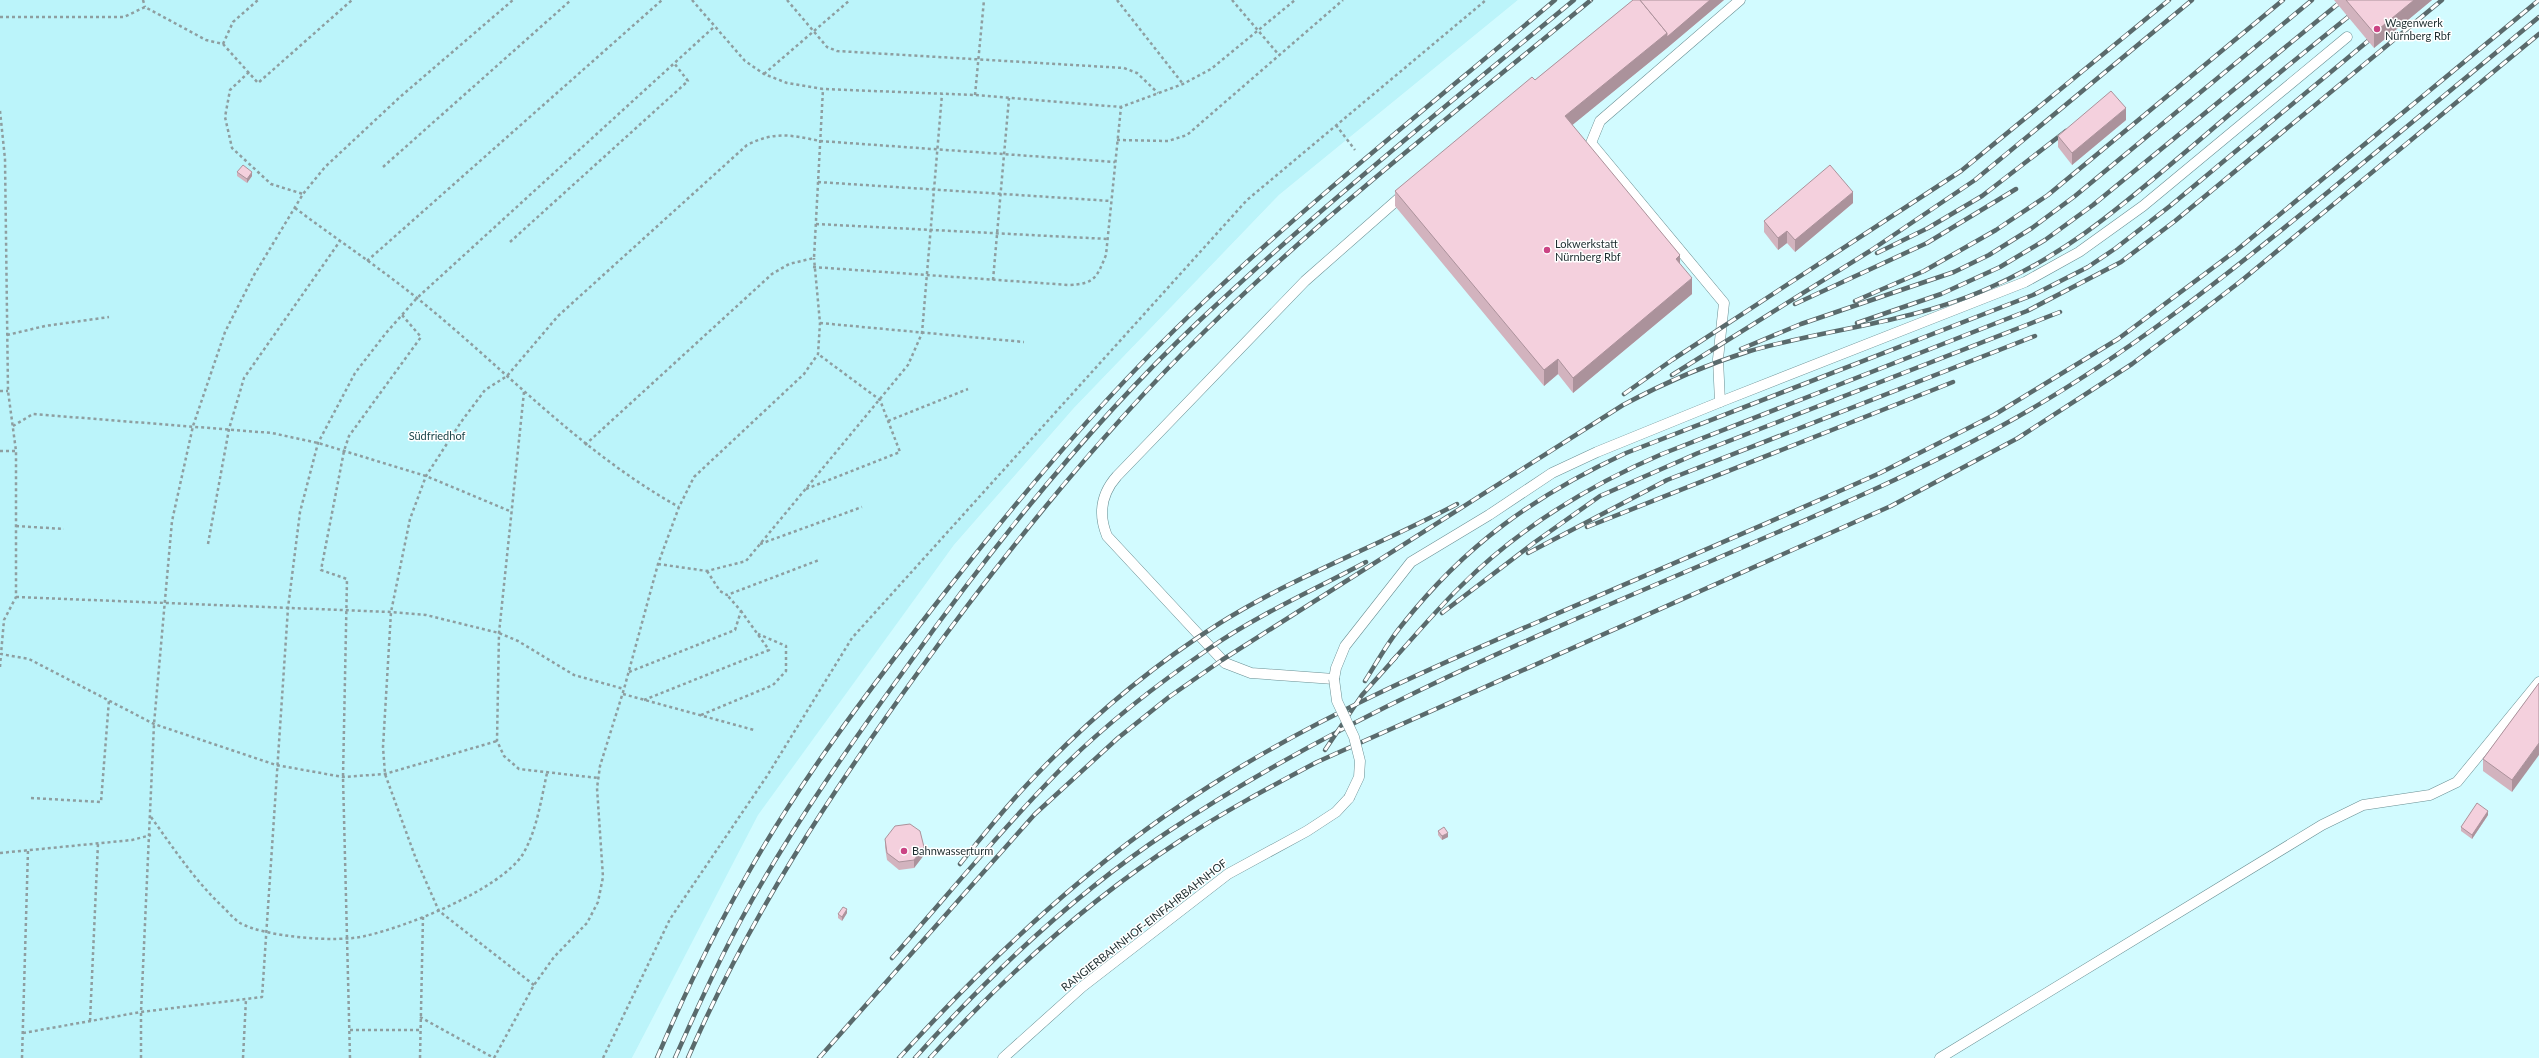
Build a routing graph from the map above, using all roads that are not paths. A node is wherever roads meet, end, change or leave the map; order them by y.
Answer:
1 (1740, 0) edge
2 (2347, 37) dead end
3 (1415, 183) edge
4 (1720, 402) junction
5 (1334, 679) junction
6 (2539, 682) edge
7 (1003, 1058) edge
8 (1940, 1058) edge

1 - 4 lane
2 - 4 lane
3 - 5 lane
4 - 5 lane
5 - 7 lane, RANGIERBAHNHOF-EINFAHRBAHNHOF, bridge
6 - 8 lane

